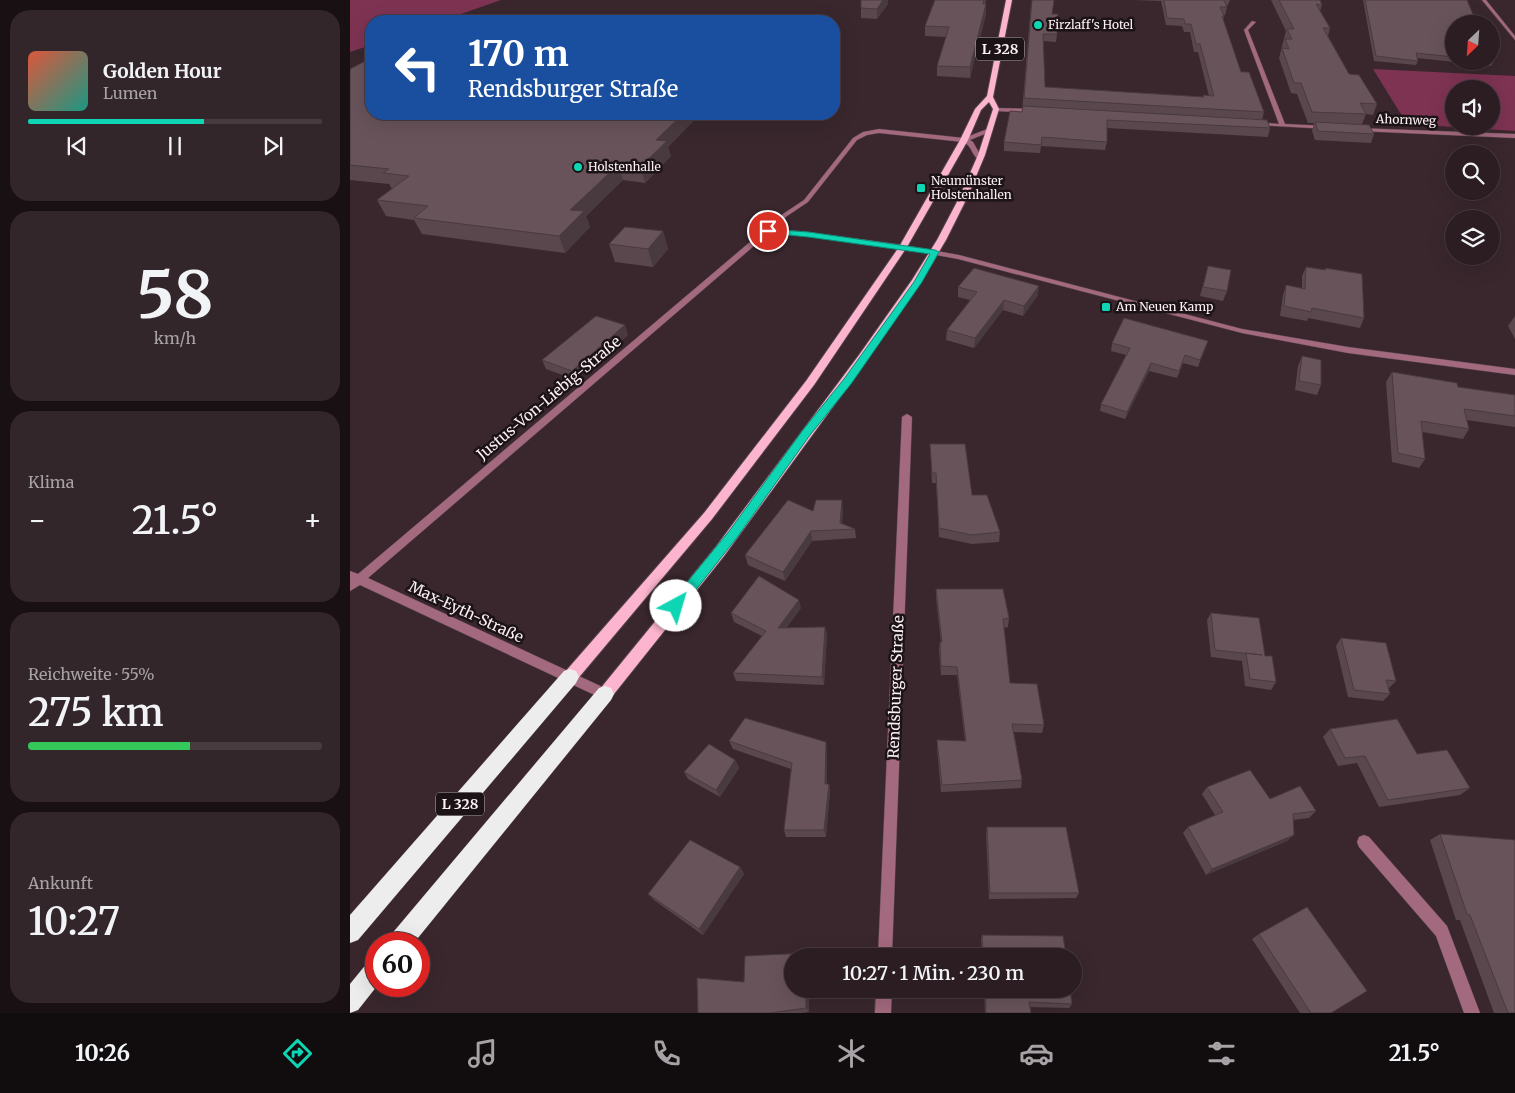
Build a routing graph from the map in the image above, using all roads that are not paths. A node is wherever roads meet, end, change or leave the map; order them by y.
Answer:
1 (1009, 0) edge
2 (1484, 0) edge
3 (1254, 22) dead end
4 (1515, 39) edge
5 (990, 97) junction
6 (996, 109) junction
7 (1039, 112) edge
8 (1244, 124) edge
9 (1283, 126) junction
10 (1332, 128) edge
11 (1351, 129) edge
12 (990, 130) junction
13 (1515, 136) edge
14 (964, 140) junction
15 (979, 158) junction
16 (768, 231) junction
17 (903, 247) junction
18 (935, 252) junction
19 (1515, 372) edge
20 (907, 417) dead end
21 (354, 577) edge
22 (350, 588) edge
23 (570, 677) junction
24 (606, 694) junction
25 (1364, 842) dead end
26 (350, 932) edge
27 (408, 932) edge
28 (886, 948) edge
29 (365, 984) edge
30 (884, 998) edge
31 (350, 1002) edge
32 (884, 1013) edge
33 (1472, 1013) edge

1 - 5 main road, L 328
2 - 4 street
3 - 9 street
5 - 6 main road
5 - 14 main road, L 328
6 - 7 street
6 - 12 main road, L 328
8 - 9 street
9 - 10 street
11 - 13 street, Ahornweg
12 - 14 street
12 - 15 main road, L 328
14 - 15 street
14 - 16 street, Justus-Von-Liebig-Straße
14 - 17 main road, L 328
15 - 18 main road, L 328
16 - 17 street
16 - 21 street, Justus-Von-Liebig-Straße
17 - 18 street
17 - 23 main road, L 328
18 - 19 street
18 - 24 main road, L 328
20 - 28 street, Rendsburger Straße
21 - 22 street, Justus-Von-Liebig-Straße
21 - 23 street, Max-Eyth-Straße
23 - 24 street, Max-Eyth-Straße
23 - 26 highway, L 328
24 - 27 highway, L 328
25 - 33 street
29 - 31 highway
30 - 32 street

